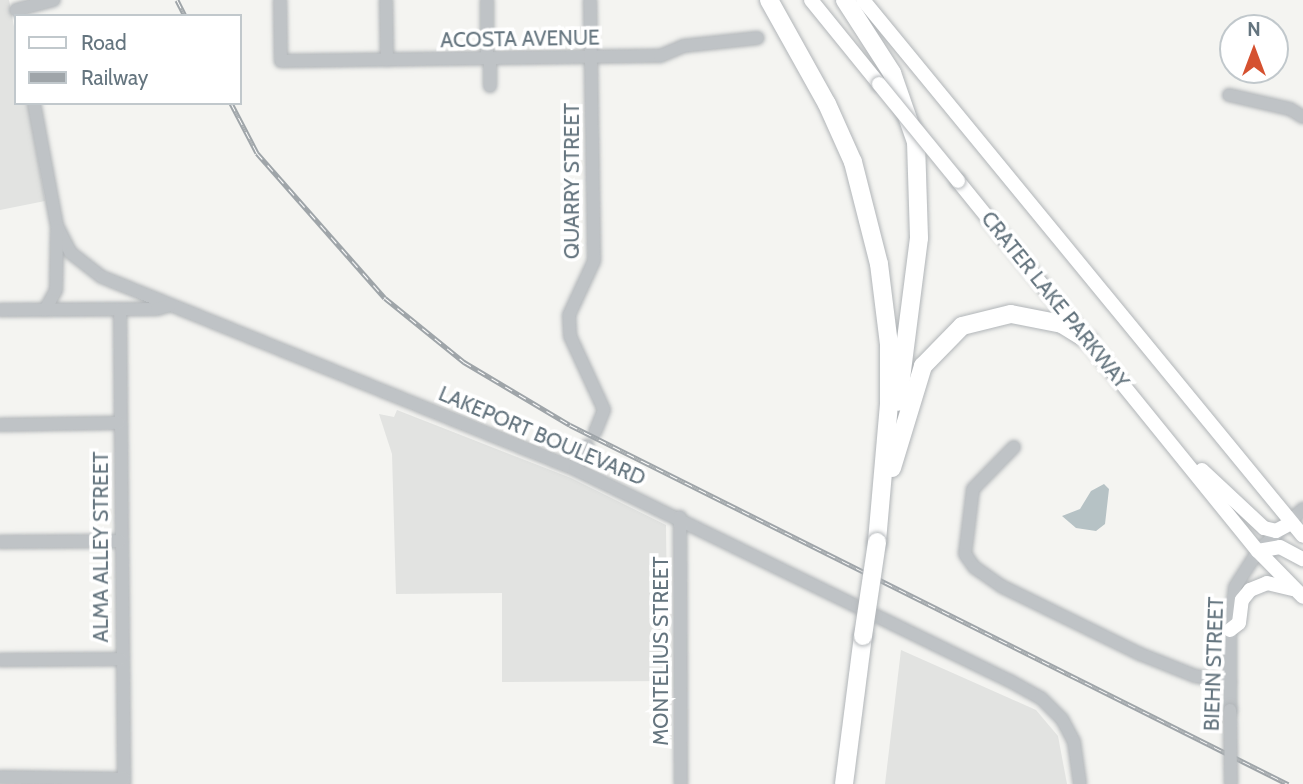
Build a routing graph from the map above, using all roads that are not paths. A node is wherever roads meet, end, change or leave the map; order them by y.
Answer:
1 (54, 0) edge
2 (281, 0) edge
3 (386, 0) edge
4 (487, 0) edge
5 (590, 0) edge
6 (769, 0) edge
7 (811, 0) edge
8 (845, 0) edge
9 (863, 0) edge
10 (16, 9) edge
11 (758, 38) dead end
12 (591, 58) junction
13 (489, 59) junction
14 (387, 60) junction
15 (490, 86) dead end
16 (1229, 94) dead end
17 (34, 105) edge
18 (1303, 117) edge
19 (57, 226) junction
20 (170, 305) junction
21 (0, 310) edge
22 (45, 310) junction
23 (120, 310) junction
24 (1089, 341) junction
25 (119, 423) junction
26 (0, 425) edge
27 (595, 432) dead end
28 (587, 446) dead end
29 (1014, 447) dead end
30 (1180, 455) junction
31 (575, 469) junction
32 (1303, 509) edge
33 (881, 513) junction
34 (680, 517) junction
35 (1297, 522) edge
36 (1303, 536) edge
37 (120, 541) junction
38 (0, 542) edge
39 (1258, 551) junction
40 (1303, 559) edge
41 (1300, 594) edge
42 (1230, 631) junction
43 (121, 659) junction
44 (0, 660) edge
45 (1230, 682) junction
46 (0, 777) edge
47 (124, 781) edge
48 (681, 784) edge
49 (844, 784) edge
50 (1080, 784) edge
51 (1231, 784) edge

1 - 10 street
2 - 14 street, ACOSTA AVENUE
3 - 14 street
4 - 13 street
5 - 12 street, QUARRY STREET
6 - 33 highway
7 - 24 main road, CRATER LAKE PARKWAY, bridge
8 - 33 highway
9 - 35 main road, CRATER LAKE PARKWAY
11 - 12 street, ACOSTA AVENUE
12 - 13 street, ACOSTA AVENUE
12 - 27 street, QUARRY STREET
13 - 14 street, ACOSTA AVENUE
13 - 15 street
16 - 18 street
17 - 19 street, LAKEPORT BOULEVARD
19 - 20 street, LAKEPORT BOULEVARD
19 - 22 street
20 - 23 street
20 - 31 street, LAKEPORT BOULEVARD
21 - 22 street
22 - 23 street
23 - 25 street, ALMA ALLEY STREET
24 - 30 main road, CRATER LAKE PARKWAY
24 - 33 highway
25 - 26 street
25 - 37 street, ALMA ALLEY STREET
28 - 31 street
29 - 45 street
30 - 35 main road
30 - 39 main road, CRATER LAKE PARKWAY
31 - 34 street, LAKEPORT BOULEVARD
32 - 35 street, BIEHN STREET
33 - 49 highway, bridge
34 - 48 street, MONTELIUS STREET
34 - 50 street, LAKEPORT BOULEVARD
35 - 36 main road, CRATER LAKE PARKWAY
35 - 39 street, BIEHN STREET
37 - 38 street
37 - 43 street, ALMA ALLEY STREET
39 - 40 main road
39 - 41 main road, CRATER LAKE PARKWAY
39 - 42 street, BIEHN STREET
41 - 42 main road
42 - 45 street, BIEHN STREET
43 - 44 street
43 - 47 street, ALMA ALLEY STREET
45 - 51 street, BIEHN STREET, bridge
46 - 47 street

